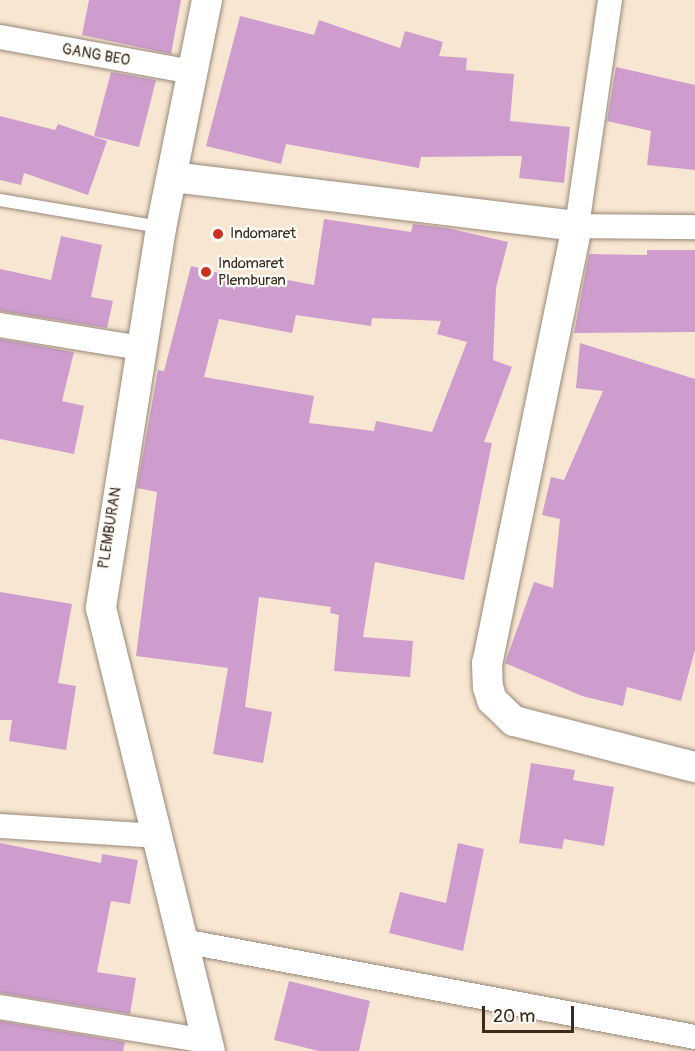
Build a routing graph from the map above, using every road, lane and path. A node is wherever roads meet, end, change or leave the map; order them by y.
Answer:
1 (207, 0) edge
2 (610, 0) edge
3 (0, 37) edge
4 (193, 72) junction
5 (172, 177) junction
6 (0, 200) edge
7 (577, 226) junction
8 (695, 226) edge
9 (161, 228) junction
10 (0, 325) edge
11 (140, 348) junction
12 (695, 766) edge
13 (0, 826) edge
14 (157, 836) junction
15 (183, 941) junction
16 (0, 1007) edge
17 (695, 1037) edge
18 (209, 1046) edge

1 - 4 street, PLEMBURAN
2 - 7 street
3 - 4 street, GANG BEO
4 - 5 street, PLEMBURAN
5 - 7 street
5 - 9 street, PLEMBURAN
6 - 9 lane
7 - 8 street
7 - 12 street
9 - 11 street, PLEMBURAN
10 - 11 street
11 - 14 street, PLEMBURAN
13 - 14 street
14 - 15 street, PLEMBURAN
15 - 17 street
15 - 18 street, PLEMBURAN
16 - 18 street

